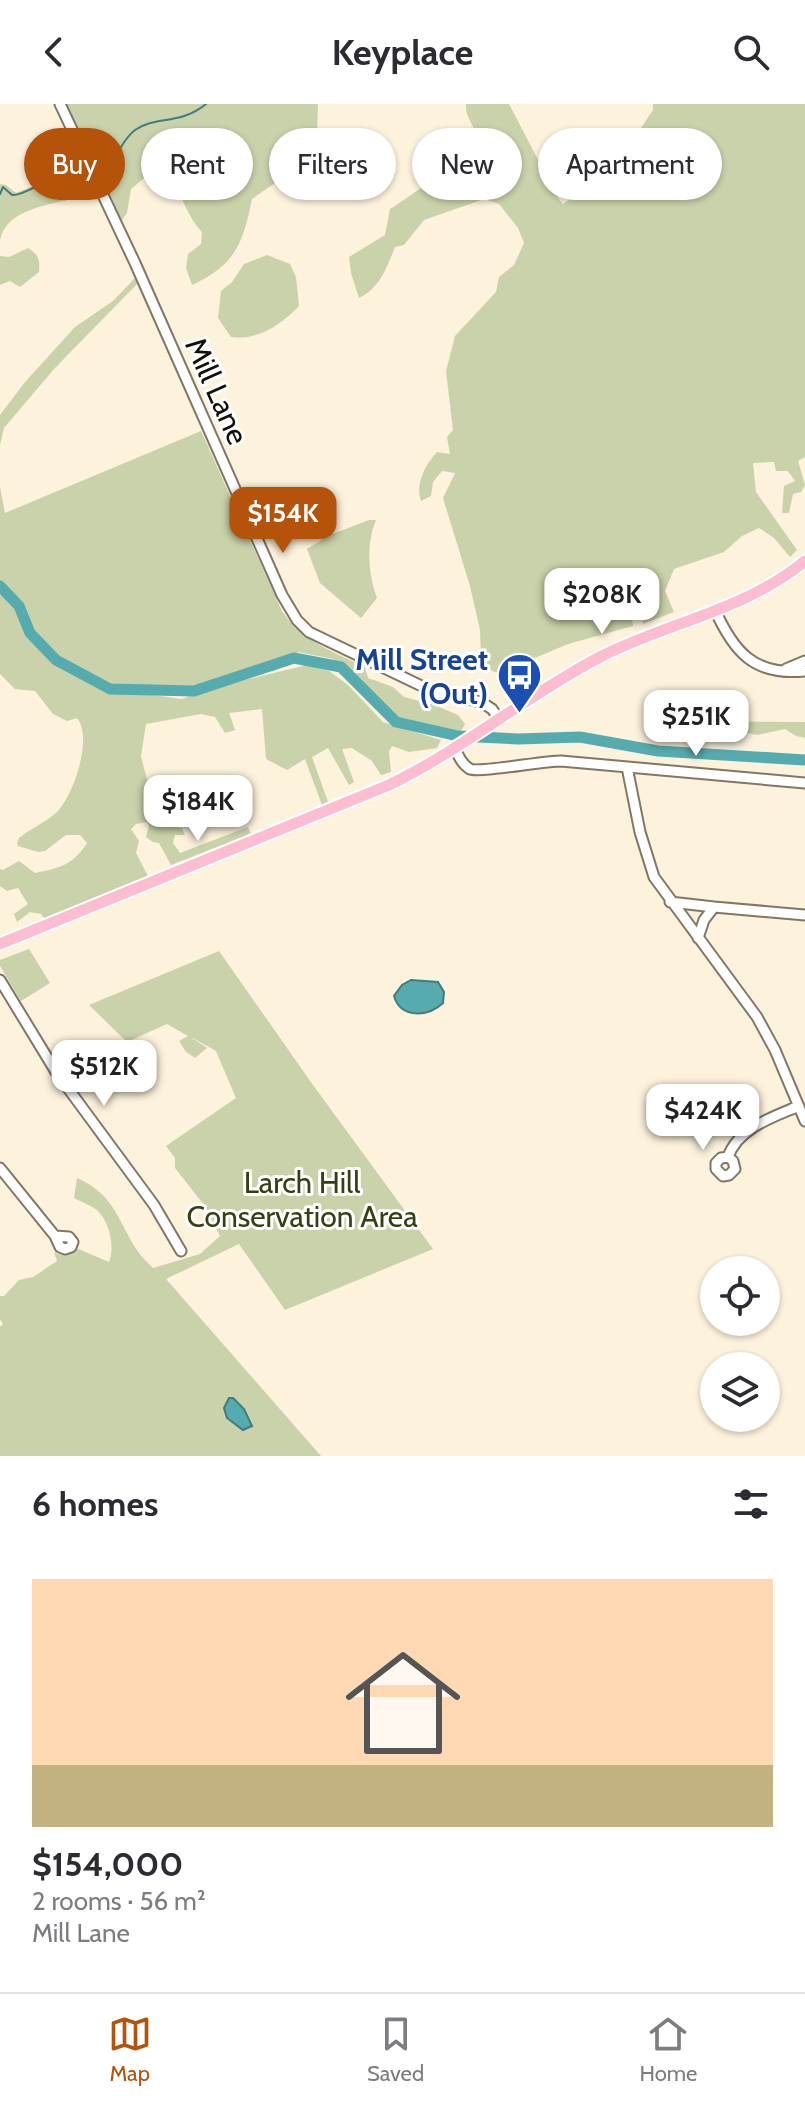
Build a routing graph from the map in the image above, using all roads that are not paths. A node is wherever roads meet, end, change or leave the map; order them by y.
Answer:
1 (60, 104) edge
2 (805, 561) edge
3 (715, 610) junction
4 (805, 661) edge
5 (779, 670) junction
6 (805, 671) edge
7 (499, 719) junction
8 (458, 746) junction
9 (627, 767) junction
10 (805, 783) edge
11 (670, 902) junction
12 (714, 907) junction
13 (805, 915) edge
14 (698, 938) junction
15 (0, 944) edge
16 (0, 980) edge
17 (799, 1106) junction
18 (805, 1121) edge
19 (728, 1157) dead end
20 (0, 1168) edge
21 (55, 1236) dead end
22 (181, 1251) dead end

1 - 7 street, Mill Lane
2 - 3 main road
3 - 5 street
3 - 7 main road
4 - 5 street
5 - 6 street
7 - 8 main road
8 - 9 street
8 - 15 main road
9 - 10 street
9 - 11 street
11 - 12 street
11 - 14 street
12 - 13 street
12 - 14 street
14 - 17 street
16 - 22 street
17 - 18 street
17 - 19 street
20 - 21 street

